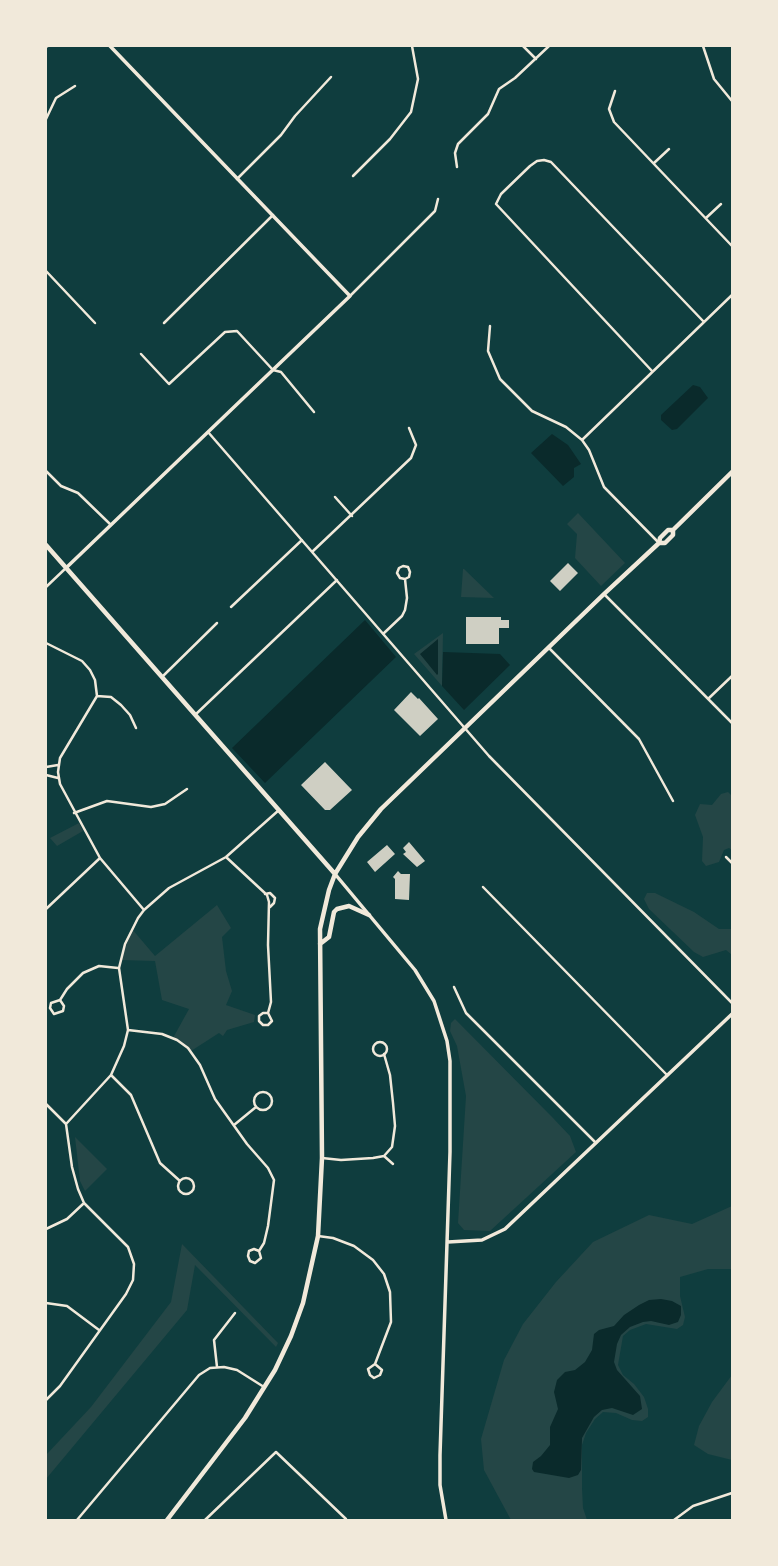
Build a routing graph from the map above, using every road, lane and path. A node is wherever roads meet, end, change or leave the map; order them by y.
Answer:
1 (110, 46) edge
2 (412, 46) edge
3 (523, 46) edge
4 (550, 46) edge
5 (704, 46) edge
6 (536, 59) junction
7 (331, 77) dead end
8 (75, 86) dead end
9 (615, 91) dead end
10 (732, 99) edge
11 (46, 119) edge
12 (668, 149) dead end
13 (654, 163) junction
14 (457, 167) dead end
15 (353, 176) dead end
16 (237, 179) junction
17 (439, 199) dead end
18 (721, 204) dead end
19 (273, 215) junction
20 (706, 218) junction
21 (733, 246) edge
22 (46, 271) edge
23 (733, 295) edge
24 (350, 296) junction
25 (704, 322) junction
26 (95, 323) dead end
27 (164, 324) dead end
28 (489, 326) dead end
29 (141, 354) dead end
30 (273, 370) junction
31 (652, 370) junction
32 (314, 412) dead end
33 (409, 428) dead end
34 (208, 432) junction
35 (582, 440) junction
36 (46, 471) edge
37 (733, 472) edge
38 (335, 497) dead end
39 (352, 516) junction
40 (111, 524) junction
41 (302, 540) junction
42 (659, 543) junction
43 (46, 545) edge
44 (312, 552) junction
45 (67, 567) junction
46 (405, 579) dead end
47 (337, 580) junction
48 (46, 587) edge
49 (604, 594) junction
50 (231, 607) dead end
51 (217, 624) dead end
52 (383, 634) junction
53 (46, 643) edge
54 (549, 648) junction
55 (733, 676) edge
56 (162, 677) junction
57 (97, 696) junction
58 (708, 699) junction
59 (195, 715) junction
60 (733, 723) edge
61 (136, 728) dead end
62 (465, 728) junction
63 (58, 765) junction
64 (46, 768) edge
65 (46, 775) edge
66 (58, 778) junction
67 (187, 789) dead end
68 (673, 801) dead end
69 (279, 810) junction
70 (74, 813) junction
71 (226, 857) junction
72 (726, 857) dead end
73 (100, 858) junction
74 (733, 863) edge
75 (335, 874) junction
76 (483, 887) dead end
77 (265, 894) junction
78 (270, 907) junction
79 (46, 909) edge
80 (144, 910) junction
81 (369, 915) junction
82 (320, 945) junction
83 (119, 968) junction
84 (454, 987) dead end
85 (60, 1000) junction
86 (733, 1003) edge
87 (268, 1013) dead end
88 (733, 1014) edge
89 (128, 1030) junction
90 (384, 1054) dead end
91 (111, 1075) junction
92 (668, 1077) junction
93 (46, 1104) edge
94 (257, 1106) junction
95 (66, 1125) junction
96 (234, 1125) junction
97 (596, 1143) junction
98 (384, 1156) junction
99 (322, 1158) junction
100 (393, 1164) dead end
101 (180, 1181) junction
102 (84, 1203) junction
103 (46, 1229) edge
104 (318, 1236) junction
105 (447, 1242) junction
106 (259, 1251) dead end
107 (46, 1303) edge
108 (235, 1313) dead end
109 (99, 1330) junction
110 (375, 1364) dead end
111 (217, 1367) junction
112 (264, 1387) junction
113 (46, 1400) edge
114 (733, 1493) edge
115 (210, 1516) junction
116 (77, 1521) edge
117 (167, 1521) edge
118 (205, 1521) edge
119 (215, 1521) edge
120 (344, 1521) edge
121 (446, 1521) edge
122 (674, 1521) edge

1 - 16 street
2 - 15 street
3 - 6 street
4 - 6 street
5 - 10 street
6 - 14 street
7 - 16 street
8 - 11 street
9 - 13 street
12 - 13 street
13 - 20 street
16 - 19 street
17 - 24 street
18 - 20 street
19 - 24 street
19 - 27 street
20 - 21 street
22 - 26 street
23 - 25 street
24 - 30 street
25 - 31 street
25 - 31 street
28 - 35 street
29 - 30 street
30 - 32 street
30 - 34 street
31 - 35 street
33 - 39 street
34 - 40 street
34 - 41 street
35 - 42 street
36 - 40 street
37 - 42 main road
38 - 39 street
39 - 44 street
40 - 45 street
41 - 44 street
41 - 50 street
42 - 49 main road
43 - 45 main road
44 - 47 street
45 - 48 street
45 - 56 main road
46 - 52 street
47 - 52 street
47 - 59 street
49 - 54 main road
49 - 58 street
51 - 56 street
52 - 62 street
53 - 57 street
54 - 62 main road
54 - 68 street
55 - 58 street
56 - 59 main road
57 - 61 street
57 - 63 street
58 - 60 street
59 - 69 main road
62 - 75 main road
62 - 86 street
63 - 64 street
63 - 66 street
65 - 66 street
66 - 70 street
67 - 70 street
69 - 71 street
69 - 75 main road
70 - 73 street
71 - 77 street
71 - 80 street
72 - 74 street
73 - 79 street
73 - 80 street
75 - 81 street
75 - 82 main road
76 - 92 street
77 - 78 street
77 - 78 street
78 - 87 street
80 - 83 street
81 - 82 main road
81 - 105 street
82 - 99 main road
83 - 85 street
83 - 89 street
84 - 97 street
85 - 85 street
88 - 92 street
89 - 91 street
89 - 96 street
90 - 98 street
91 - 95 street
91 - 101 street
92 - 97 street
93 - 95 street
94 - 94 street
94 - 96 street
95 - 102 street
96 - 106 street
97 - 105 street
98 - 99 street
98 - 100 street
99 - 104 main road
101 - 101 street
102 - 103 street
102 - 109 street
104 - 110 street
104 - 112 main road
105 - 121 street
107 - 109 street
108 - 111 street
109 - 113 street
111 - 112 street
111 - 116 street
112 - 117 main road
114 - 122 street
115 - 118 street
115 - 119 street
115 - 120 street

